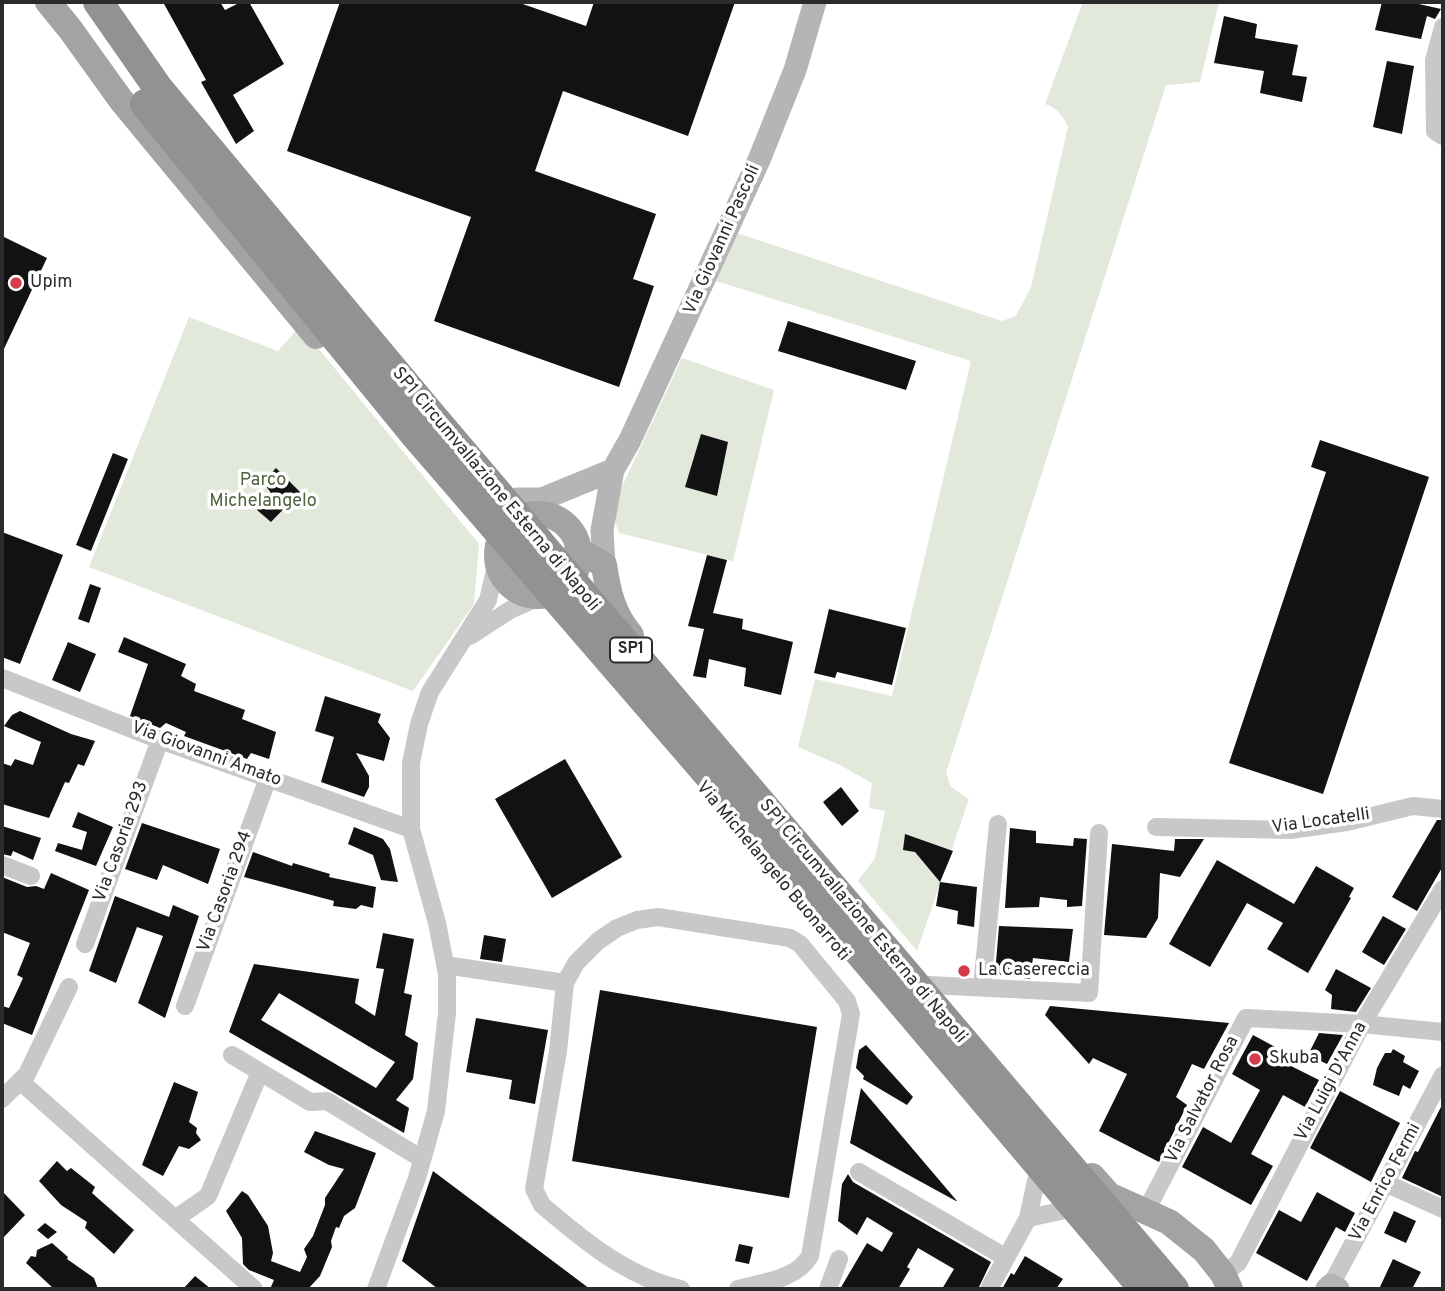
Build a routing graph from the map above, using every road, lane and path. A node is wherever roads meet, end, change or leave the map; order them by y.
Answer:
1 (48, 2) edge
2 (76, 2) edge
3 (98, 2) edge
4 (113, 2) edge
5 (815, 2) edge
6 (1443, 27) edge
7 (1443, 136) edge
8 (613, 470) junction
9 (529, 509) junction
10 (602, 530) junction
11 (577, 550) junction
12 (497, 555) junction
13 (604, 565) junction
14 (537, 598) junction
15 (464, 640) junction
16 (2, 678) edge
17 (160, 740) junction
18 (268, 778) junction
19 (1443, 808) edge
20 (998, 824) dead end
21 (1156, 827) dead end
22 (411, 829) junction
23 (1099, 833) dead end
24 (2, 865) edge
25 (31, 876) dead end
26 (1443, 889) edge
27 (85, 944) dead end
28 (445, 965) junction
29 (565, 983) junction
30 (929, 985) junction
31 (69, 987) dead end
32 (982, 987) junction
33 (185, 1006) dead end
34 (1368, 1024) junction
35 (1443, 1032) edge
36 (232, 1055) dead end
37 (260, 1072) junction
38 (1443, 1075) edge
39 (20, 1082) junction
40 (2, 1100) edge
41 (422, 1159) junction
42 (859, 1172) dead end
43 (1036, 1181) junction
44 (1385, 1183) junction
45 (1443, 1209) edge
46 (1061, 1211) junction
47 (1146, 1211) junction
48 (1028, 1218) junction
49 (175, 1219) junction
50 (1187, 1237) junction
51 (1006, 1257) junction
52 (839, 1259) dead end
53 (1227, 1282) edge
54 (1133, 1288) edge
55 (1332, 1288) edge
56 (254, 1289) edge
57 (376, 1289) edge
58 (681, 1289) edge
59 (738, 1289) edge
60 (828, 1289) edge
61 (989, 1289) edge
62 (1174, 1289) edge
63 (1245, 1289) edge

1 - 12 main road
2 - 54 highway, SP1 Circumvallazione Esterna di Napoli / SP1, bridge
3 - 62 highway, SP1 Circumvallazione Esterna di Napoli / SP1, bridge
4 - 9 main road
5 - 8 street, Via Giovanni Pascoli
6 - 7 street
8 - 9 street
8 - 10 street
9 - 11 main road
9 - 12 main road
10 - 11 street
10 - 13 street
11 - 13 main road
11 - 14 main road
12 - 14 main road
12 - 15 street
13 - 30 main road
14 - 15 street
14 - 43 main road, Via Michelangelo Buonarroti
15 - 22 street
16 - 17 street, Via Giovanni Amato
17 - 18 street, Via Giovanni Amato
17 - 27 street, Via Casoria 293
18 - 22 street, Via Giovanni Amato
18 - 33 street, Via Casoria 294
19 - 21 street, Via Locatelli
20 - 32 street
22 - 28 street
23 - 32 street
24 - 25 street
26 - 34 street, Via Luigi D'Anna
28 - 29 street
28 - 41 street
29 - 58 street
29 - 59 street
30 - 32 street
30 - 47 main road
31 - 39 street
34 - 35 street, Via Salvator Rosa
34 - 47 street, Via Salvator Rosa
34 - 53 street, Via Luigi D'Anna
36 - 37 street
37 - 41 street
37 - 49 street
38 - 44 street, Via Enrico Fermi
39 - 40 street
39 - 49 street
41 - 57 street
42 - 51 street
43 - 46 main road, Via Michelangelo Buonarroti
43 - 48 street
44 - 45 street
44 - 55 street, Via Enrico Fermi
46 - 48 street
46 - 54 main road, Via Michelangelo Buonarroti
47 - 50 main road
48 - 51 street
49 - 56 street
50 - 53 main road
50 - 54 main road
51 - 61 street
52 - 60 street
53 - 63 street

